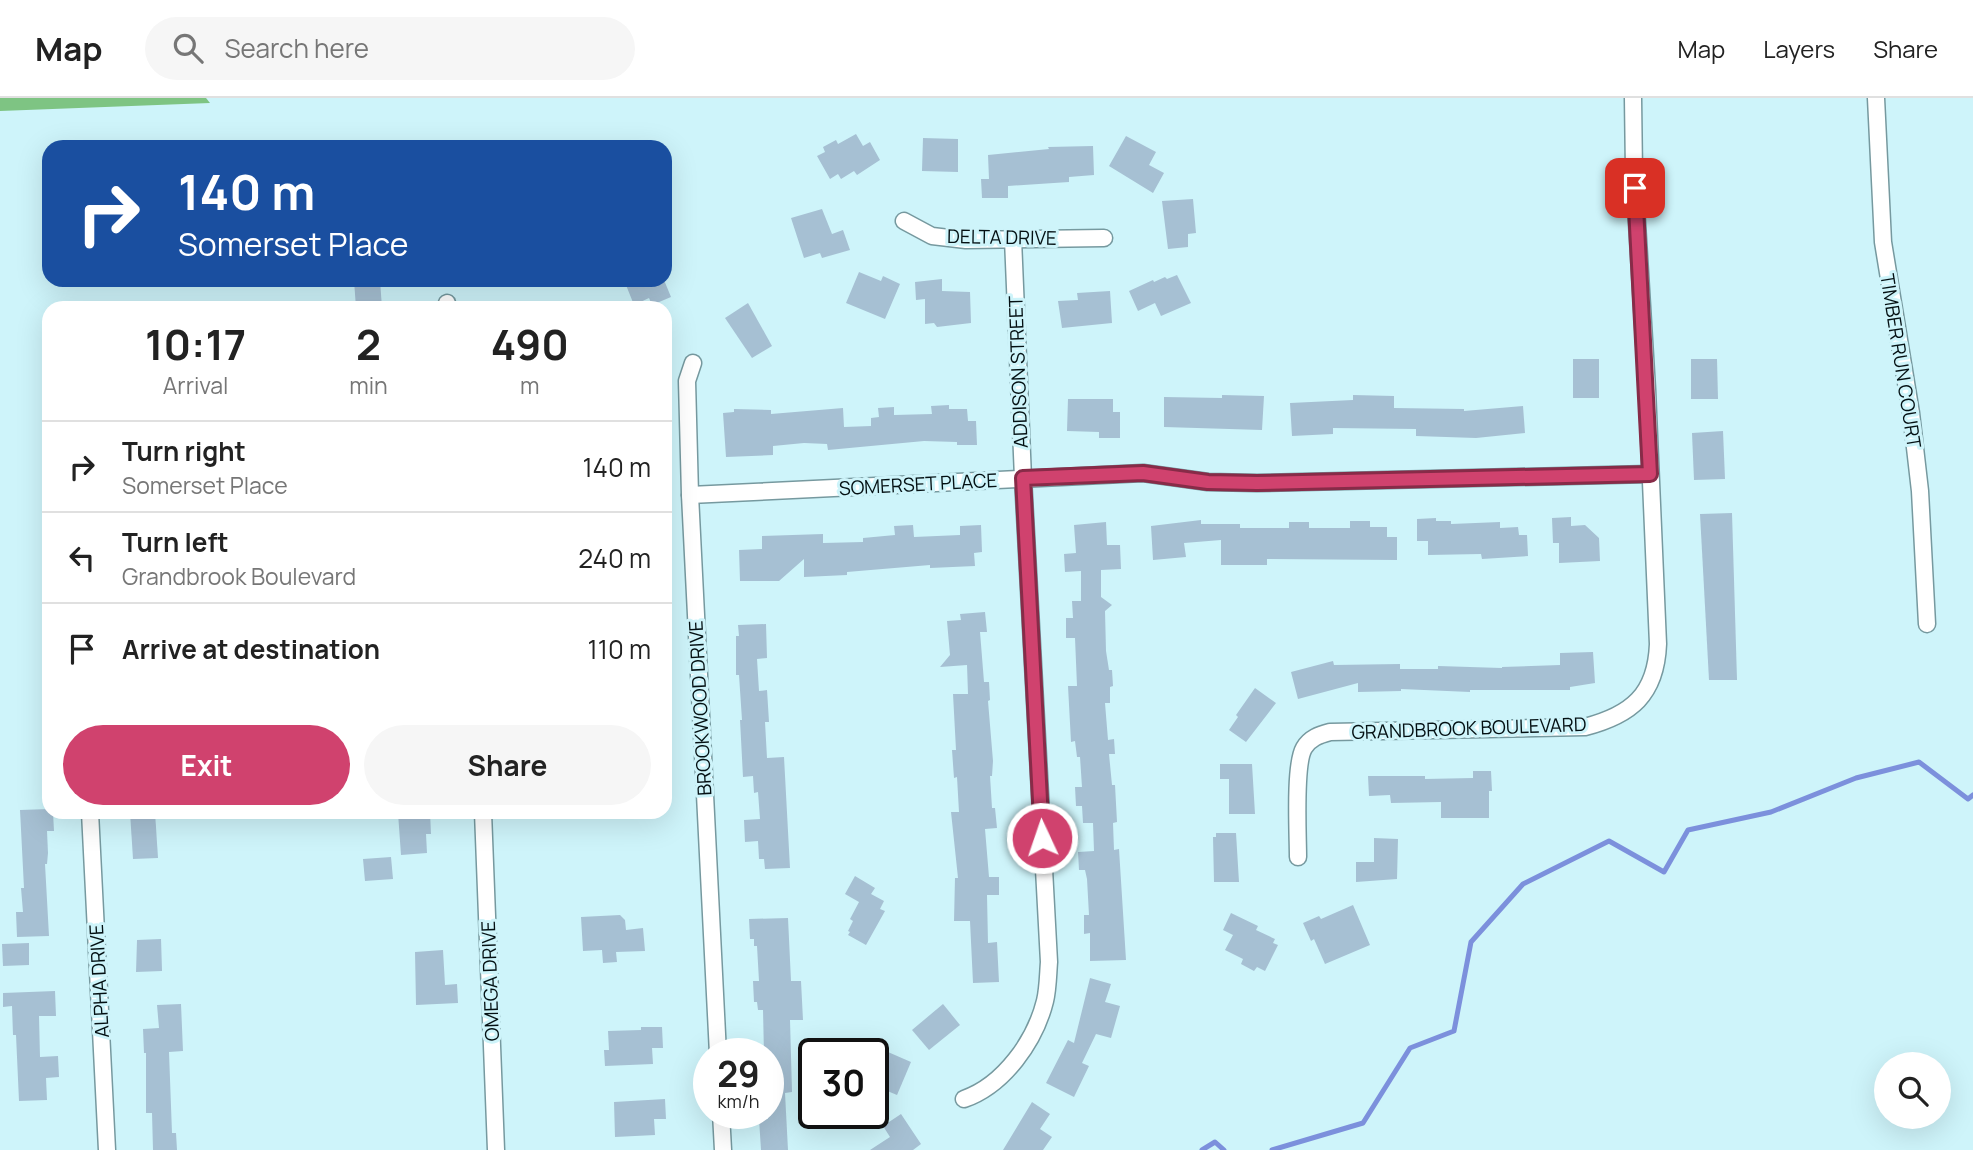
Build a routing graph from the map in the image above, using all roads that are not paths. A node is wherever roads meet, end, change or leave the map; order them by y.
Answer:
1 (1633, 98) edge
2 (1876, 98) edge
3 (904, 220) dead end
4 (1104, 238) dead end
5 (1013, 239) junction
6 (693, 363) dead end
7 (1650, 474) junction
8 (1023, 478) junction
9 (690, 495) junction
10 (1927, 624) dead end
11 (90, 819) edge
12 (483, 819) edge
13 (1298, 857) dead end
14 (717, 1038) edge
15 (964, 1099) dead end
16 (721, 1129) edge
17 (107, 1150) edge
18 (496, 1150) edge
19 (723, 1150) edge

1 - 7 street, GRANDBROOK BOULEVARD
2 - 10 street, TIMBER RUN COURT
3 - 5 street, DELTA DRIVE
4 - 5 street, DELTA DRIVE
5 - 8 street, ADDISON STREET
6 - 9 street, BROOKWOOD DRIVE
7 - 8 street, SOMERSET PLACE
7 - 13 street, GRANDBROOK BOULEVARD
8 - 9 street, SOMERSET PLACE
8 - 15 street, ADDISON STREET
9 - 14 street, BROOKWOOD DRIVE
11 - 17 street, ALPHA DRIVE
12 - 18 street, OMEGA DRIVE
16 - 19 street

